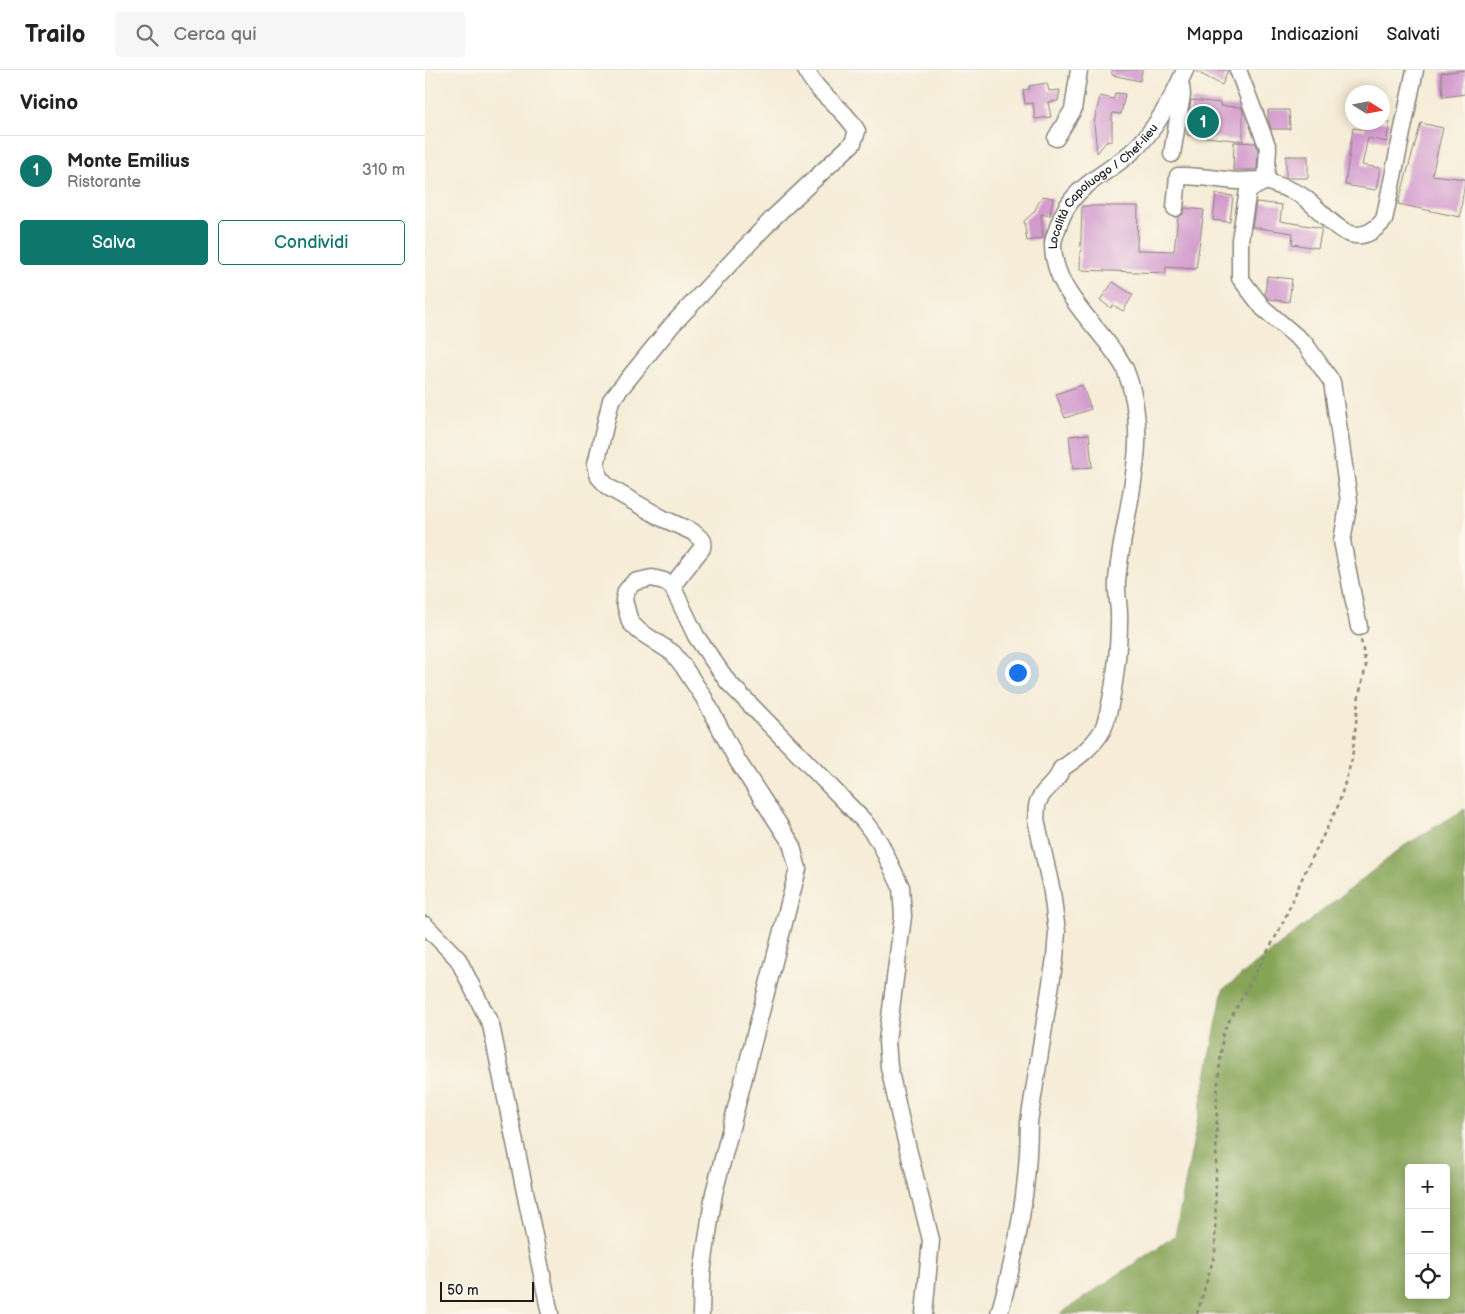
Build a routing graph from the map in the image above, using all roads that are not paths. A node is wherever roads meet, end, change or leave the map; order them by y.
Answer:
1 (806, 70) edge
2 (1079, 70) edge
3 (1238, 70) edge
4 (1415, 70) edge
5 (1183, 75) edge
6 (1056, 138) dead end
7 (1172, 154) dead end
8 (1267, 181) junction
9 (1175, 208) dead end
10 (672, 586) junction
11 (1359, 627) road end
12 (425, 925) edge
13 (550, 1314) edge
14 (701, 1314) edge
15 (924, 1314) edge
16 (999, 1314) edge

1 - 10 street
2 - 6 street
3 - 8 street
4 - 8 street
5 - 7 street
5 - 16 street, Località Capoluogo / Chef-lieu
8 - 9 street
8 - 11 street
10 - 14 street
10 - 15 street
12 - 13 street

